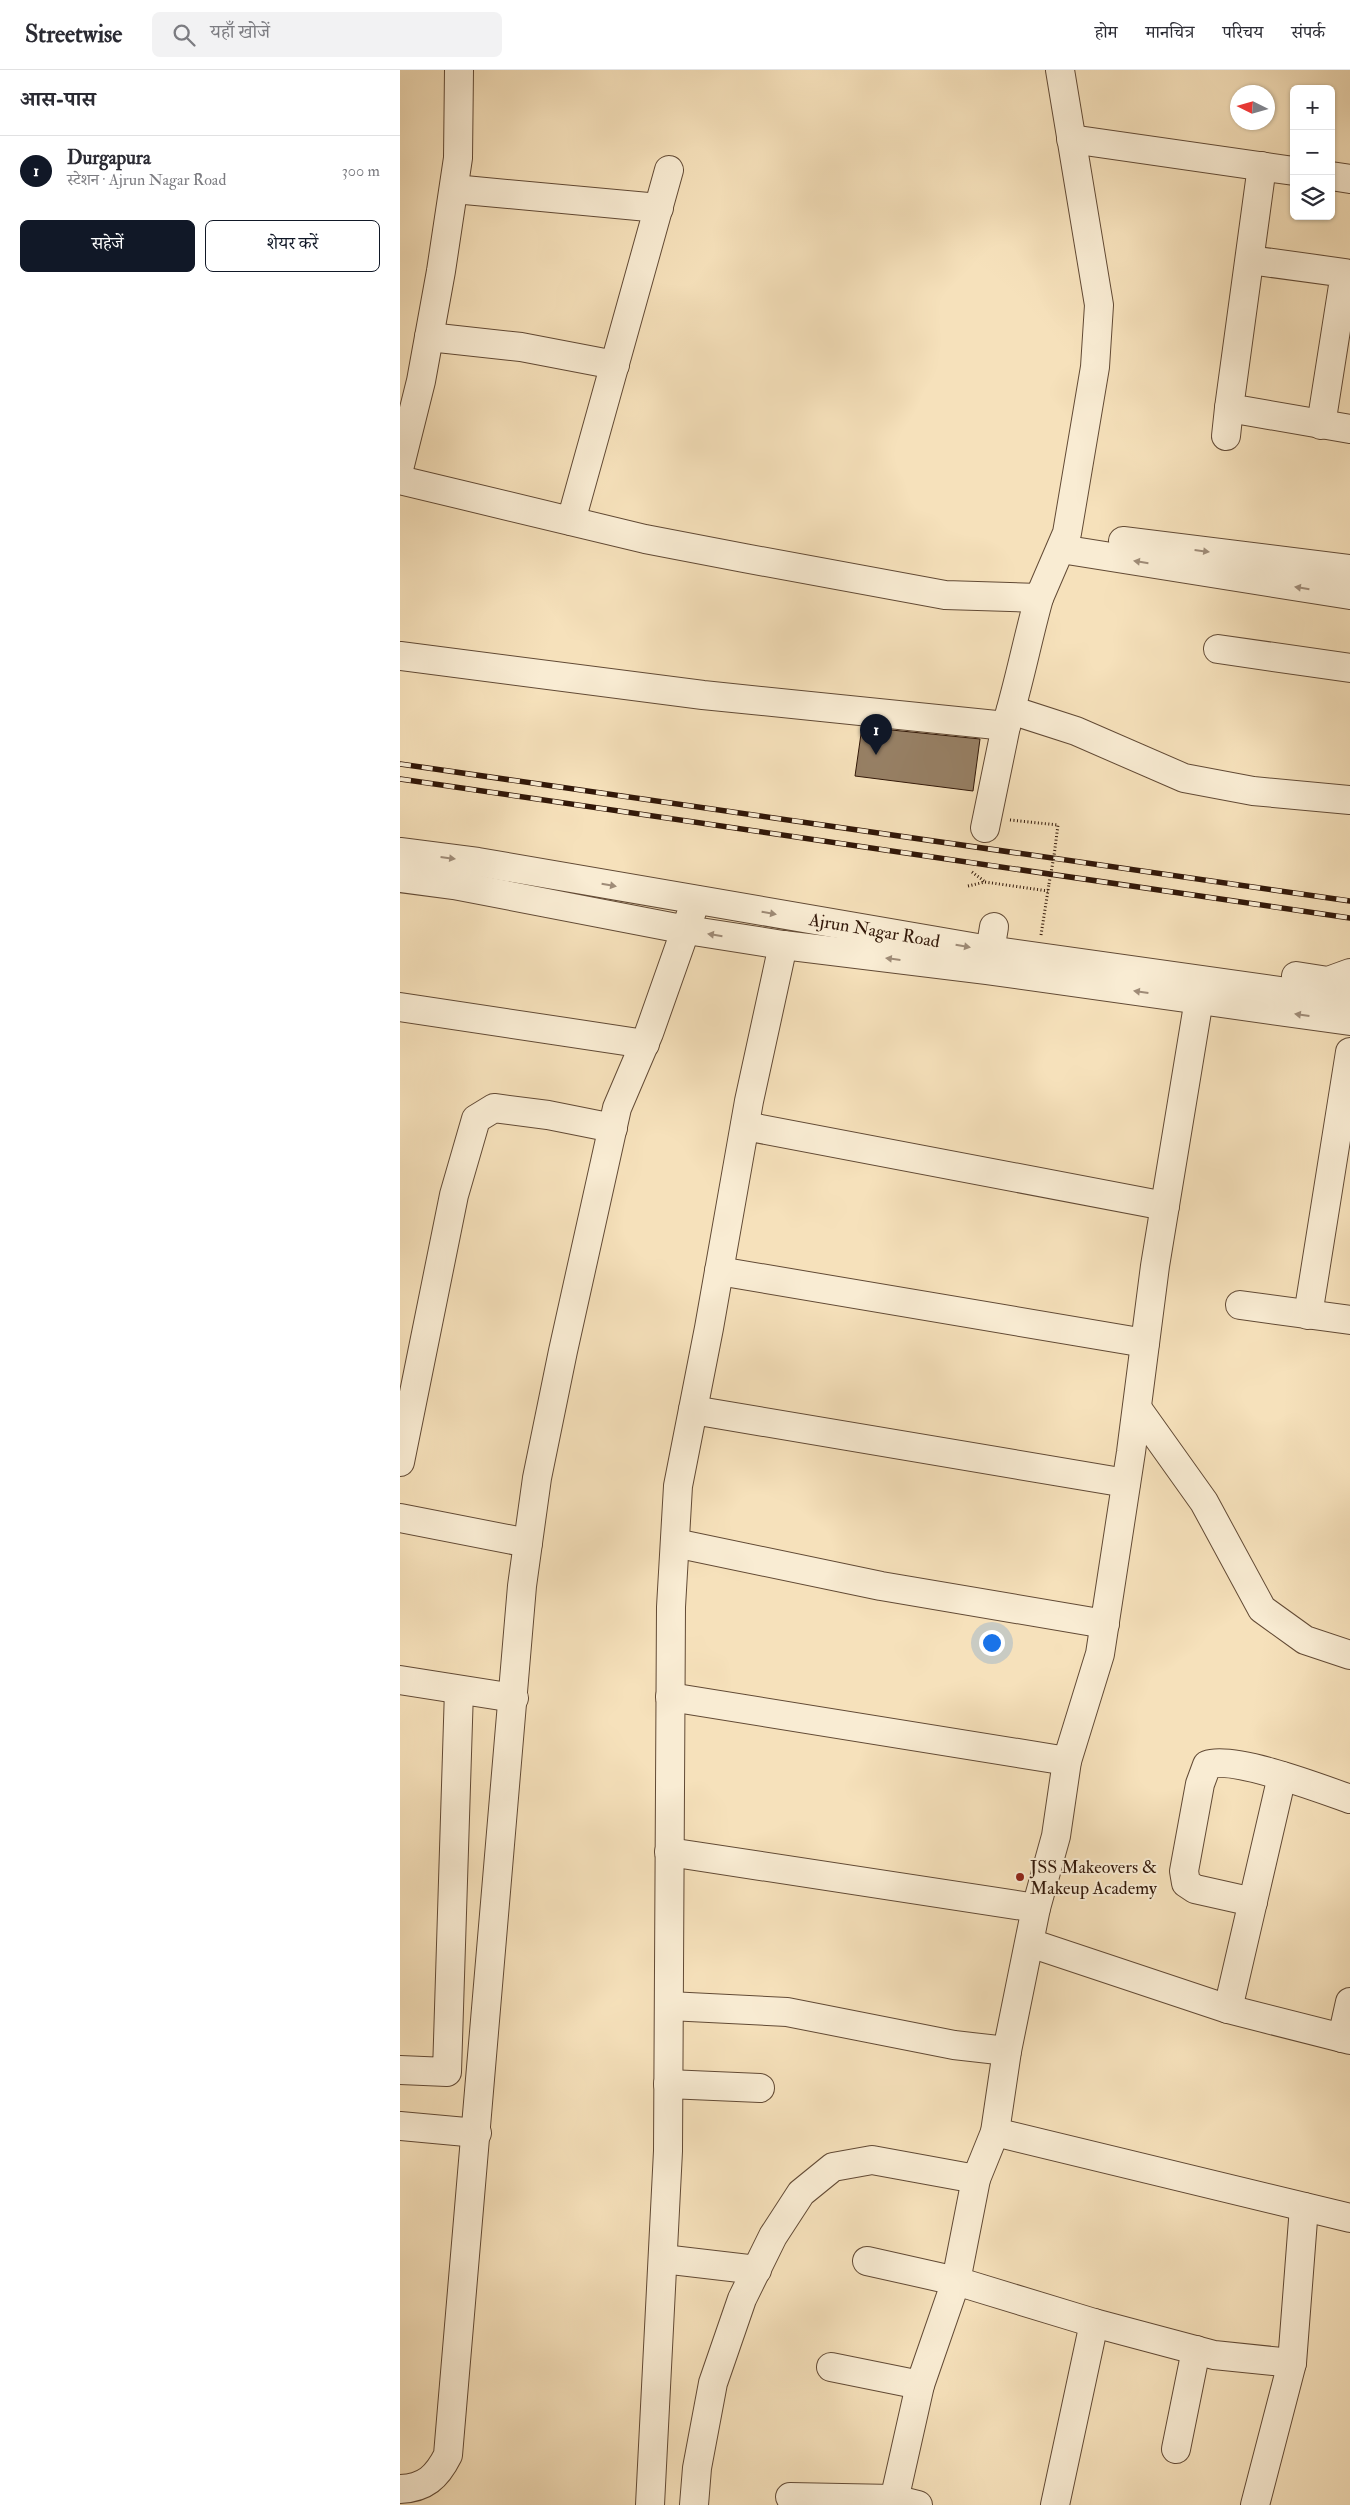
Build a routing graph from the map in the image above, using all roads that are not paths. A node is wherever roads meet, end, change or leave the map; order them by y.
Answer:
1 (459, 70) edge
2 (1060, 70) edge
3 (1071, 139) junction
4 (1262, 166) junction
5 (669, 170) dead end
6 (1290, 170) edge
7 (1335, 177) edge
8 (1350, 179) edge
9 (454, 189) junction
10 (659, 208) junction
11 (1250, 260) junction
12 (429, 336) junction
13 (615, 365) junction
14 (1229, 408) junction
15 (1321, 424) junction
16 (1350, 429) edge
17 (1226, 436) dead end
18 (400, 465) edge
19 (400, 480) edge
20 (571, 521) junction
21 (1064, 541) junction
22 (1350, 569) edge
23 (1350, 596) edge
24 (1039, 598) junction
25 (1218, 649) dead end
26 (400, 656) edge
27 (1350, 668) edge
28 (1009, 718) junction
29 (1350, 800) edge
30 (986, 822) road end
31 (400, 852) edge
32 (400, 878) edge
33 (696, 900) junction
34 (687, 930) junction
35 (783, 945) junction
36 (987, 970) junction
37 (1350, 973) edge
38 (1201, 991) junction
39 (1350, 1001) edge
40 (400, 1007) edge
41 (1350, 1021) edge
42 (645, 1044) junction
43 (1350, 1052) edge
44 (744, 1126) junction
45 (613, 1128) junction
46 (1342, 1158) edge
47 (1165, 1206) junction
48 (719, 1271) junction
49 (1240, 1305) dead end
50 (1308, 1315) junction
51 (1350, 1320) edge
52 (1145, 1343) junction
53 (1137, 1408) junction
54 (693, 1410) junction
55 (400, 1462) edge
56 (1126, 1483) junction
57 (400, 1518) edge
58 (528, 1543) junction
59 (675, 1543) junction
60 (1105, 1624) junction
61 (1350, 1655) edge
62 (400, 1680) edge
63 (459, 1690) junction
64 (514, 1698) junction
65 (670, 1698) junction
66 (1067, 1761) junction
67 (1282, 1776) junction
68 (1350, 1799) edge
69 (669, 1852) junction
70 (1253, 1902) junction
71 (1036, 1908) junction
72 (1030, 1944) junction
73 (450, 2000) junction
74 (488, 2002) junction
75 (1350, 2002) edge
76 (669, 2006) junction
77 (1228, 2009) junction
78 (1346, 2039) edge
79 (1008, 2051) junction
80 (400, 2070) edge
81 (668, 2084) junction
82 (760, 2088) dead end
83 (400, 2126) edge
84 (995, 2132) junction
85 (476, 2133) junction
86 (976, 2179) junction
87 (1304, 2207) junction
88 (1350, 2218) edge
89 (663, 2259) junction
90 (867, 2261) dead end
91 (756, 2270) junction
92 (956, 2281) junction
93 (1094, 2324) junction
94 (1196, 2350) junction
95 (1292, 2363) junction
96 (831, 2367) dead end
97 (920, 2385) junction
98 (1176, 2448) dead end
99 (400, 2489) edge
100 (790, 2497) dead end
101 (902, 2503) edge
102 (650, 2505) edge
103 (694, 2505) edge
104 (1055, 2505) edge
105 (1255, 2505) edge

1 - 9 street
2 - 3 street
3 - 4 street
3 - 21 street
4 - 6 street
4 - 11 street
5 - 10 street
7 - 8 street
9 - 10 street
9 - 12 street
10 - 13 street
11 - 14 street
11 - 15 street
12 - 13 street
12 - 18 street
13 - 20 street
14 - 15 street
14 - 17 street
15 - 16 street
19 - 20 street
20 - 24 street
21 -> 22 street
23 -> 21 street
21 - 24 street
24 - 28 street
25 - 27 street
26 - 28 street
28 - 29 street
28 - 30 street
31 -> 33 street, Ajrun Nagar Road
32 - 34 street, Ajrun Nagar Road
33 - 34 street
33 -> 38 street, Ajrun Nagar Road
35 -> 34 street, Ajrun Nagar Road
34 - 42 street
36 -> 35 street, Ajrun Nagar Road
35 - 44 street
36 - 37 street
38 -> 36 street, Ajrun Nagar Road
38 - 39 street, Ajrun Nagar Road
41 -> 38 street, Ajrun Nagar Road
38 - 47 street
40 - 42 street
42 - 45 street
43 - 46 street
44 - 47 street
44 - 48 street
45 - 55 street
45 - 58 street
46 - 50 street
47 - 52 street
48 - 52 street
48 - 54 street
49 - 50 street
50 - 51 street
52 - 53 street
53 - 56 street
53 - 61 street
54 - 56 street
54 - 59 street
56 - 60 street
57 - 58 street
58 - 64 street
59 - 60 street
59 - 65 street
60 - 66 street
62 - 63 street
63 - 64 street
63 - 73 street
64 - 74 street
65 - 66 street
65 - 69 street
66 - 71 street
67 - 68 street
67 - 70 street
67 - 70 street
69 - 71 street
69 - 76 street
70 - 77 street
71 - 72 street
72 - 77 street
72 - 79 street
73 - 74 street
73 - 80 street
74 - 85 street
75 - 78 street
76 - 79 street
76 - 81 street
77 - 78 street
79 - 84 street
81 - 82 street
81 - 89 street
83 - 85 street
84 - 86 street
84 - 87 street
85 - 99 street
86 - 91 street
86 - 92 street
87 - 88 street
87 - 95 street
89 - 91 street
89 - 102 street
90 - 92 street
91 - 103 street
92 - 93 street
92 - 97 street
93 - 94 street
93 - 104 street
94 - 95 street
94 - 98 street
95 - 105 street
96 - 97 street
97 - 101 street
100 - 101 street

